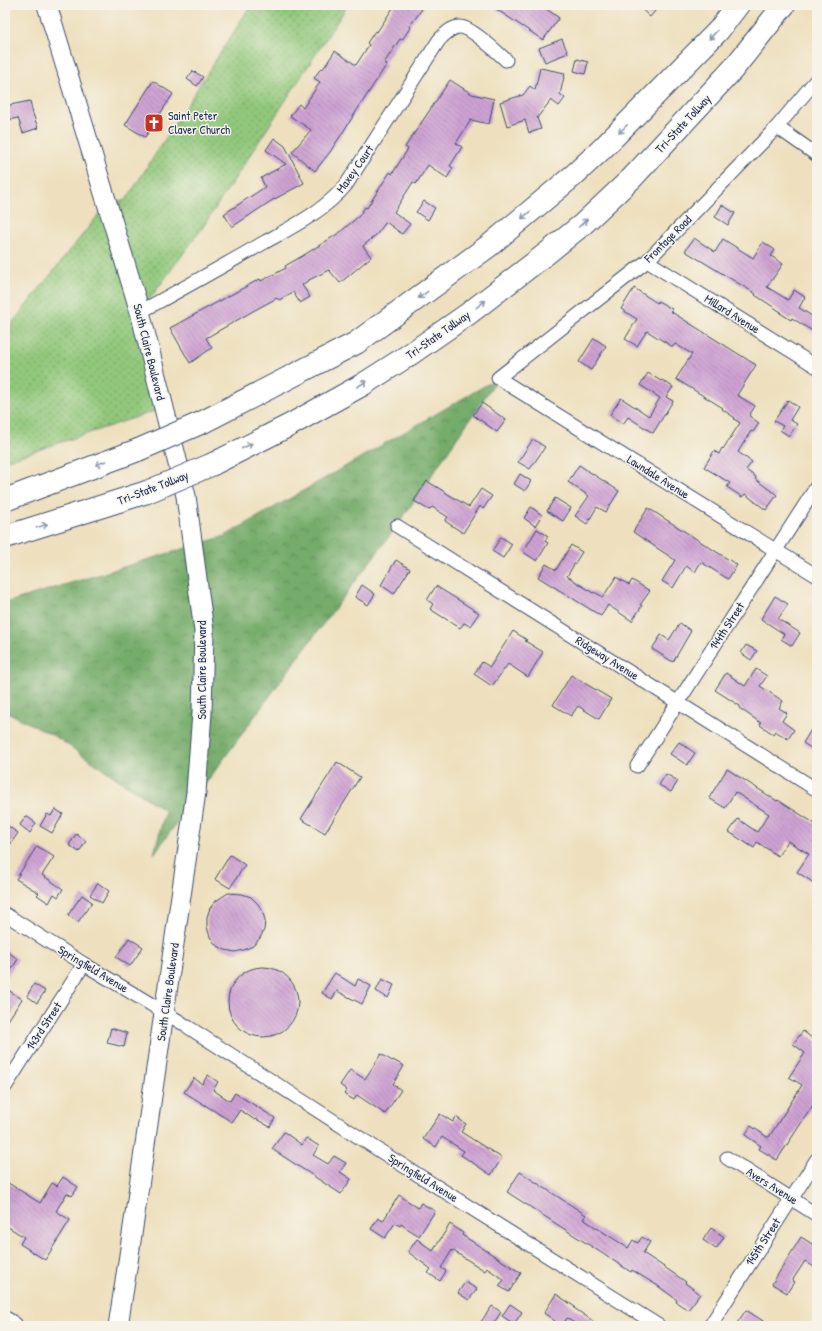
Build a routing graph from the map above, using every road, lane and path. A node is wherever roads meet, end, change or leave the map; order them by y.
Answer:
1 (47, 5) edge
2 (738, 5) edge
3 (784, 5) edge
4 (506, 60) dead end
5 (817, 79) edge
6 (777, 127) junction
7 (817, 155) edge
8 (647, 261) junction
9 (140, 312) junction
10 (817, 367) edge
11 (498, 378) joint
12 (817, 486) edge
13 (5, 500) edge
14 (397, 526) dead end
15 (5, 537) edge
16 (776, 550) junction
17 (817, 576) edge
18 (679, 702) junction
19 (637, 766) dead end
20 (817, 790) edge
21 (5, 914) edge
22 (84, 964) junction
23 (165, 1012) junction
24 (5, 1087) edge
25 (727, 1158) dead end
26 (817, 1158) edge
27 (791, 1199) junction
28 (817, 1215) edge
29 (5, 1321) edge
30 (13, 1326) edge
31 (118, 1326) edge
32 (659, 1326) edge
33 (710, 1326) edge

1 - 9 street, South Claire Boulevard
2 -> 13 highway, bridge
15 -> 3 highway, Tri-State Tollway, bridge
4 - 9 street, Maxey Court
5 - 6 street, Frontage Road
6 - 7 street
6 - 8 street, Frontage Road
8 - 10 street, Millard Avenue
8 - 11 street, Frontage Road
9 - 23 street, South Claire Boulevard
11 - 16 street, Lawndale Avenue
12 - 16 street, 144th Street
14 - 18 street, Ridgeway Avenue
16 - 17 street, Lawndale Avenue
16 - 18 street, 144th Street
18 - 19 street, 144th Street
18 - 20 street, Ridgeway Avenue
21 - 22 street, Springfield Avenue
22 - 23 street, Springfield Avenue
22 - 24 street, 143rd Street
23 - 31 street, South Claire Boulevard
23 - 32 street, Springfield Avenue
25 - 27 street, Avers Avenue
26 - 27 street, 145th Street
27 - 28 street, Avers Avenue
27 - 33 street, 145th Street
29 - 30 street

